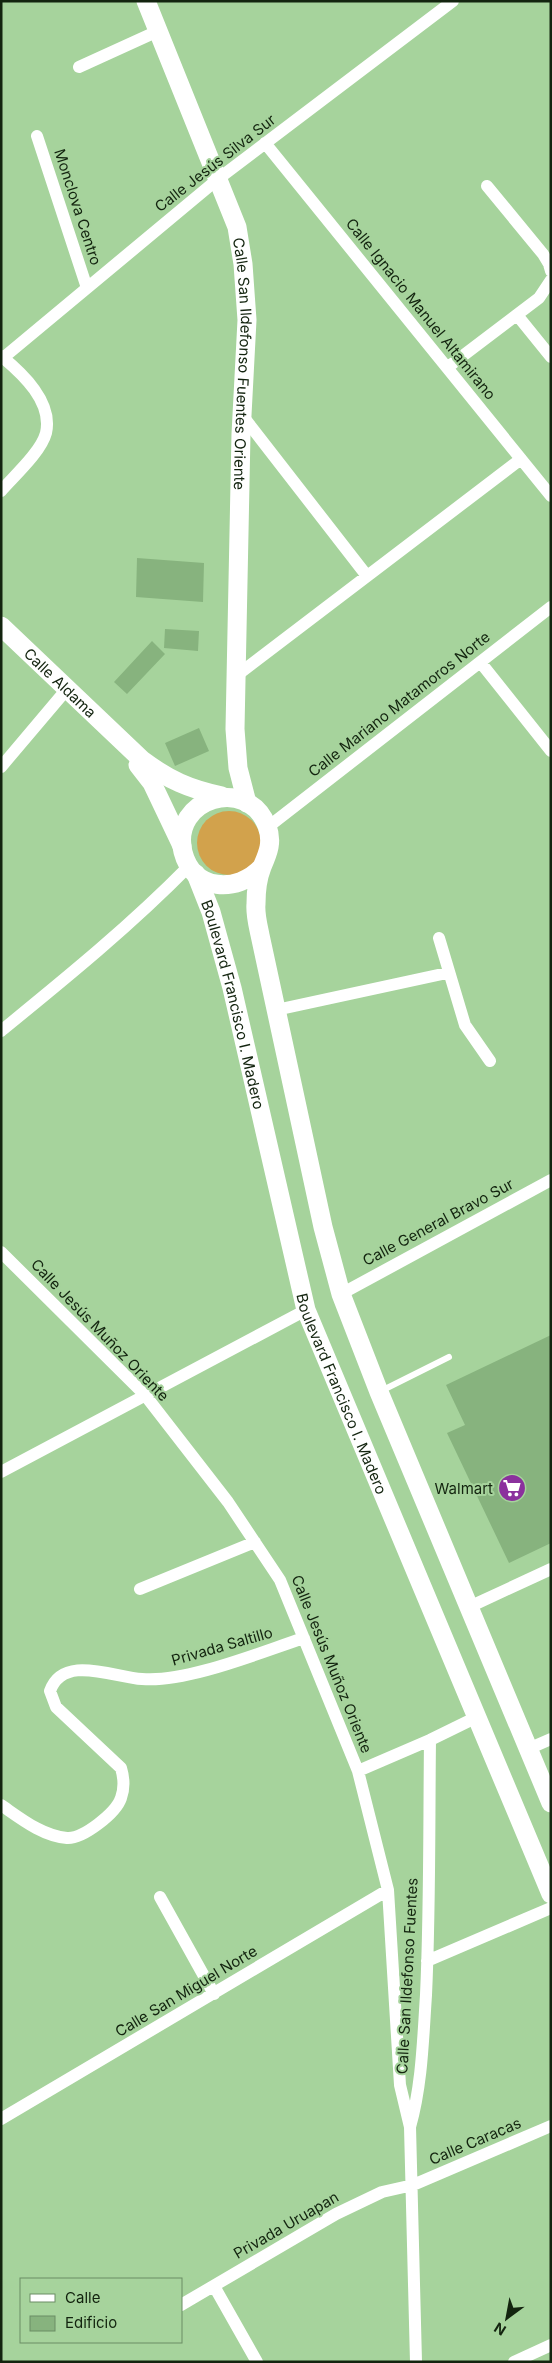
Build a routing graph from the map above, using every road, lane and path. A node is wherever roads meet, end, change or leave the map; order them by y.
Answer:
1 (146, 1) edge
2 (453, 1) edge
3 (158, 30) junction
4 (79, 66) dead end
5 (38, 136) dead end
6 (265, 143) junction
7 (218, 179) junction
8 (487, 186) dead end
9 (551, 271) edge
10 (551, 280) edge
11 (87, 288) junction
12 (517, 316) junction
13 (2, 357) edge
14 (551, 357) edge
15 (448, 368) junction
16 (242, 415) junction
17 (521, 459) junction
18 (3, 486) edge
19 (551, 496) edge
20 (367, 576) junction
21 (551, 607) edge
22 (1, 626) edge
23 (481, 663) junction
24 (236, 676) junction
25 (67, 689) junction
26 (119, 740) junction
27 (551, 751) edge
28 (1, 766) edge
29 (227, 797) junction
30 (247, 803) junction
31 (268, 827) junction
32 (182, 846) junction
33 (262, 867) junction
34 (192, 870) junction
35 (439, 938) dead end
36 (448, 973) junction
37 (276, 1010) junction
38 (1, 1032) edge
39 (490, 1061) dead end
40 (551, 1180) edge
41 (1, 1252) edge
42 (341, 1294) junction
43 (306, 1310) junction
44 (449, 1357) dead end
45 (379, 1392) junction
46 (145, 1395) junction
47 (1, 1472) edge
48 (255, 1542) junction
49 (551, 1569) edge
50 (140, 1589) dead end
51 (469, 1606) junction
52 (304, 1638) junction
53 (477, 1717) junction
54 (551, 1738) edge
55 (430, 1740) junction
56 (528, 1749) junction
57 (358, 1771) junction
58 (551, 1803) edge
59 (1, 1804) edge
60 (388, 1890) junction
61 (551, 1894) edge
62 (160, 1896) dead end
63 (551, 1908) edge
64 (428, 1961) junction
65 (214, 1994) junction
66 (1, 2119) edge
67 (551, 2126) edge
68 (410, 2127) junction
69 (413, 2185) junction
70 (214, 2286) junction
71 (182, 2304) edge
72 (551, 2345) edge
73 (257, 2362) edge
74 (416, 2362) edge
75 (514, 2362) edge

1 - 3 main road, Calle San Ildefonso Fuentes Oriente
2 - 6 street, Calle Jesús Silva Sur
3 - 4 street
3 - 7 main road, Calle San Ildefonso Fuentes Oriente
5 - 11 street, Monclova Centro
6 - 7 street, Calle Jesús Silva Sur
6 - 15 street, Calle Ignacio Manuel Altamirano
7 - 11 street, Calle Jesús Silva Sur
7 - 16 main road, Calle San Ildefonso Fuentes Oriente
8 - 9 street
10 - 12 street
11 - 13 street, Calle Jesús Silva Sur
12 - 14 street
12 - 15 street
13 - 18 street
15 - 17 street, Calle Ignacio Manuel Altamirano
16 - 20 street
16 - 24 main road, Calle San Ildefonso Fuentes Oriente
17 - 19 street, Calle Ignacio Manuel Altamirano
17 - 20 street
20 - 24 street
21 - 23 street, Calle Mariano Matamoros Norte
22 - 25 main road, Calle Aldama
23 - 27 street
23 - 31 street, Calle Mariano Matamoros Norte
24 - 30 main road, Calle San Ildefonso Fuentes Oriente
25 - 26 main road, Calle Aldama
25 - 28 street
26 - 29 main road, Calle Aldama
26 - 32 main road, Calle Aldama
29 - 30 main road
29 - 32 main road
30 - 31 main road
31 - 33 main road
32 - 34 main road
33 - 34 main road
33 - 37 main road
34 - 38 street
34 - 43 main road, Boulevard Francisco I. Madero
35 - 36 street
36 - 37 street
36 - 39 street
37 - 42 main road
40 - 42 street, Calle General Bravo Sur
41 - 46 street, Calle Jesús Muñoz Oriente
42 - 45 main road
43 - 46 street
43 - 53 main road, Boulevard Francisco I. Madero
44 - 45 lane
45 - 51 main road
46 - 47 street
46 - 48 street, Calle Jesús Muñoz Oriente
48 - 50 street
48 - 52 street, Calle Jesús Muñoz Oriente
49 - 51 street
51 - 56 main road
52 - 57 street, Calle Jesús Muñoz Oriente
52 - 59 street, Privada Saltillo
53 - 55 street
53 - 61 main road, Boulevard Francisco I. Madero
54 - 56 street
55 - 57 street
55 - 64 street, Calle San Ildefonso Fuentes
56 - 58 main road
57 - 60 street, Calle Jesús Muñoz Oriente
60 - 65 street, Calle San Miguel Norte
60 - 68 street, Calle Jesús Muñoz Oriente
62 - 65 street
63 - 64 street
64 - 68 street, Calle San Ildefonso Fuentes
65 - 66 street, Calle San Miguel Norte
67 - 69 street, Calle Caracas
68 - 69 street, Calle San Ildefonso Fuentes
69 - 70 street, Privada Uruapan
69 - 74 street, Calle San Ildefonso Fuentes
70 - 71 street, Privada Uruapan
70 - 73 street
72 - 75 street

